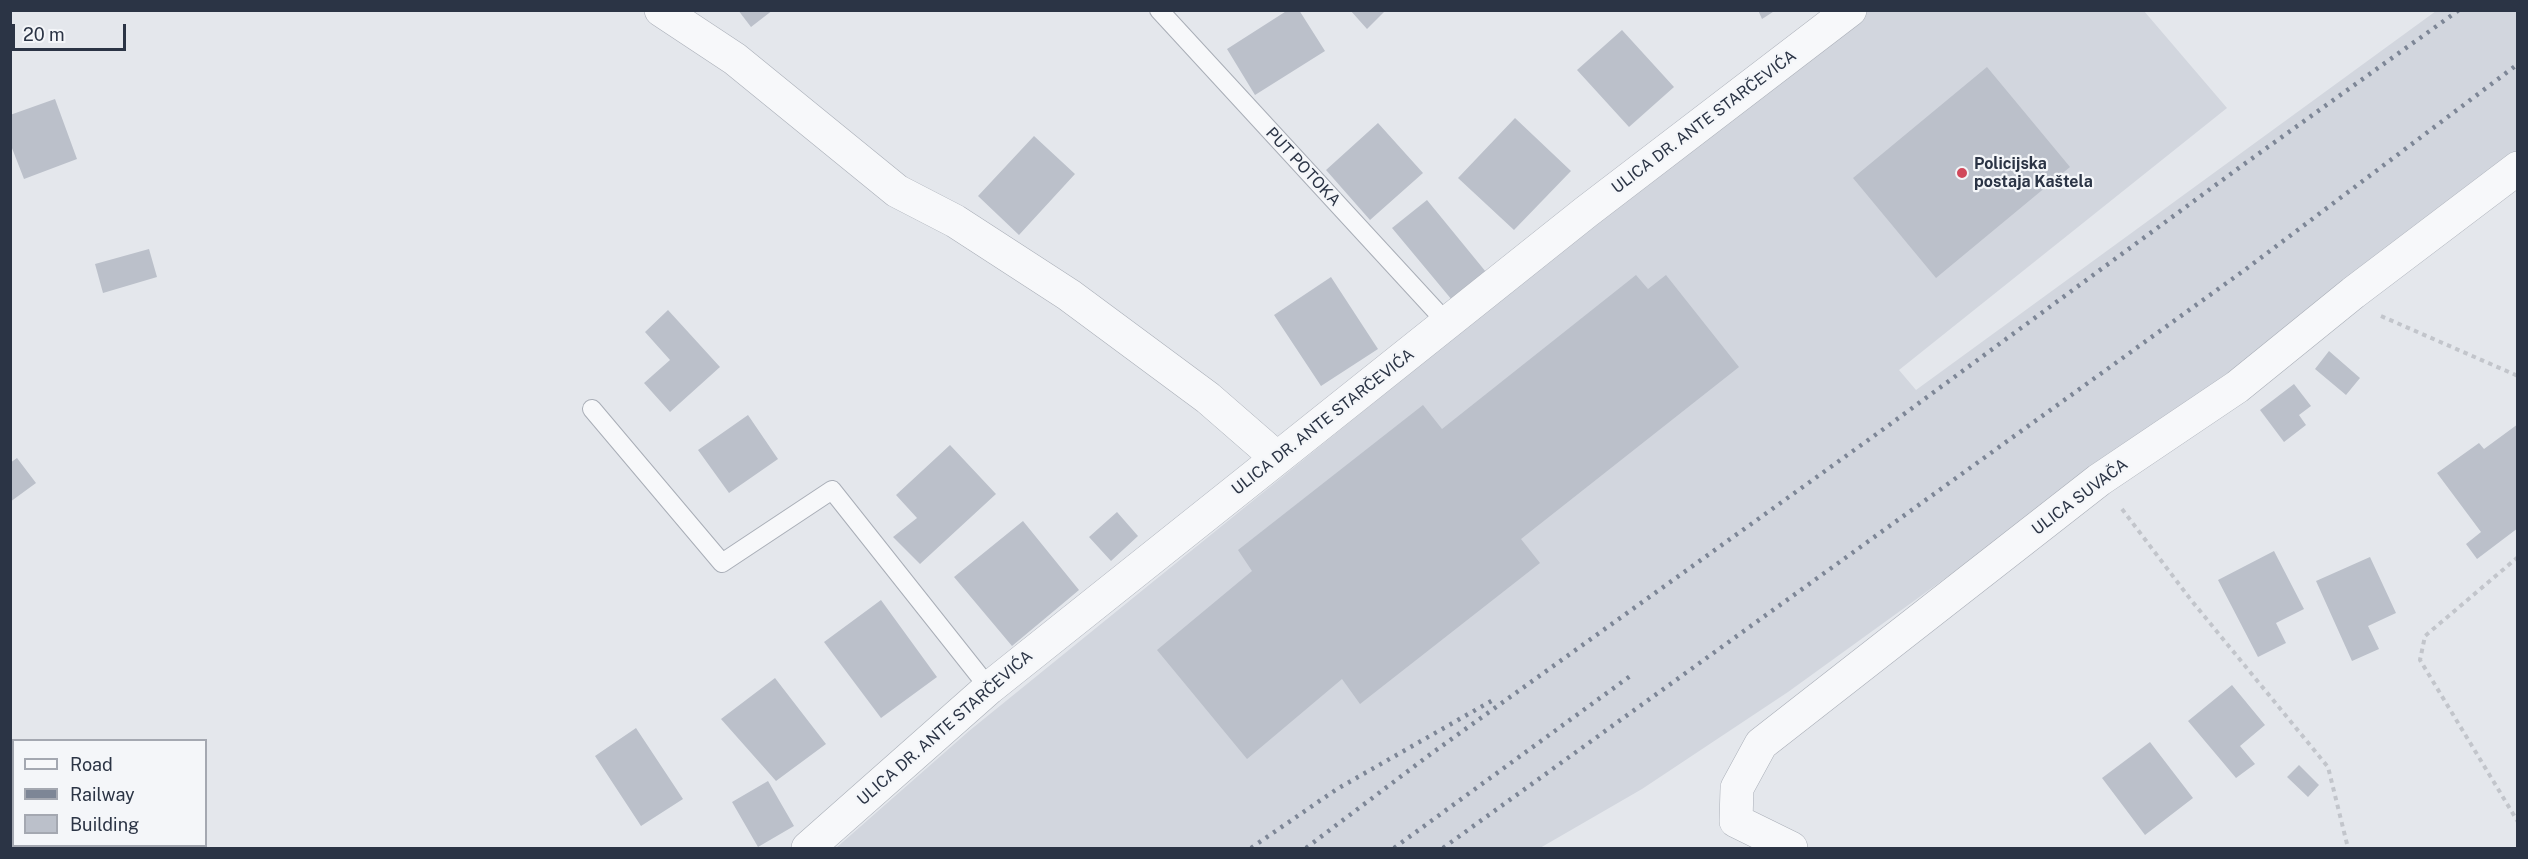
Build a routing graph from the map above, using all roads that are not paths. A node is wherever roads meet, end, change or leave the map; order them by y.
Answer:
1 (661, 10) edge
2 (1159, 10) edge
3 (1850, 10) edge
4 (2517, 168) edge
5 (1447, 323) junction
6 (592, 409) dead end
7 (1277, 458) junction
8 (989, 688) junction
9 (808, 849) edge
10 (1791, 849) edge

1 - 7 street
2 - 5 lane, PUT POTOKA
3 - 5 street, ULICA DR. ANTE STARČEVIĆA
4 - 10 street, ULICA SUVAČA
5 - 7 street, ULICA DR. ANTE STARČEVIĆA
6 - 8 lane
7 - 8 street, ULICA DR. ANTE STARČEVIĆA
8 - 9 street, ULICA DR. ANTE STARČEVIĆA

